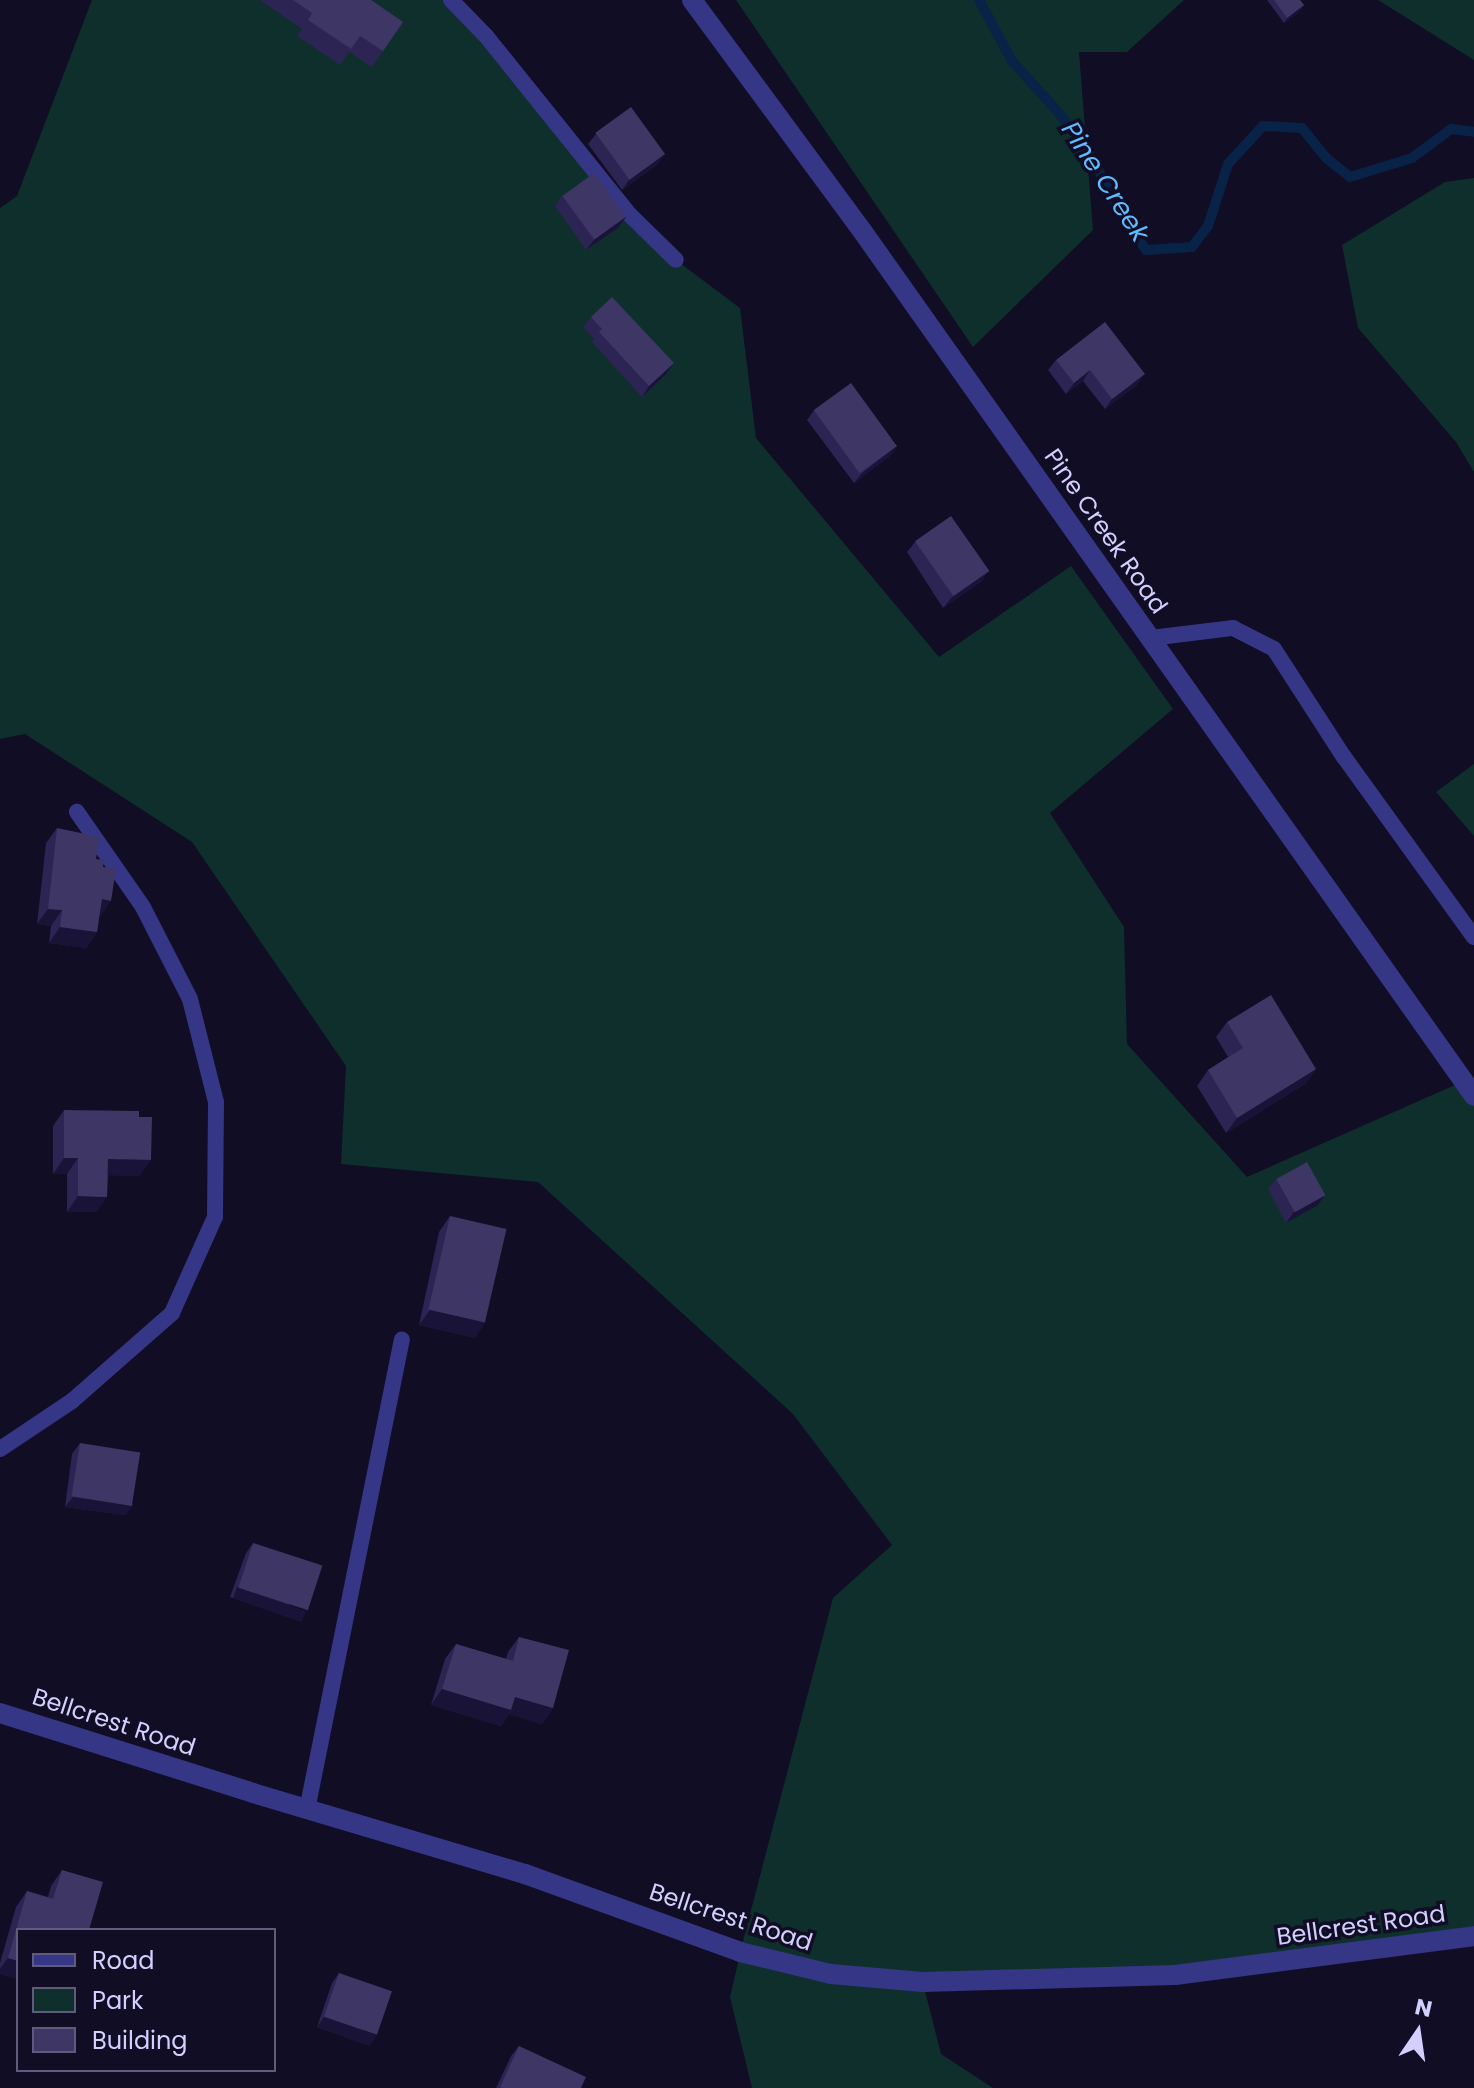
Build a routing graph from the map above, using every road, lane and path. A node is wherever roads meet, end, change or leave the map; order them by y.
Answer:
1 (451, 0) edge
2 (692, 0) edge
3 (676, 260) dead end
4 (1151, 638) junction
5 (77, 812) dead end
6 (1474, 937) edge
7 (1474, 1096) edge
8 (402, 1339) dead end
9 (0, 1449) edge
10 (0, 1713) edge
11 (307, 1810) junction
12 (1474, 1936) edge

1 - 3 lane
2 - 4 street, Pine Creek Road
4 - 6 lane
4 - 7 street, Pine Creek Road
5 - 9 lane
8 - 11 lane
10 - 11 street, Bellcrest Road
11 - 12 street, Bellcrest Road

